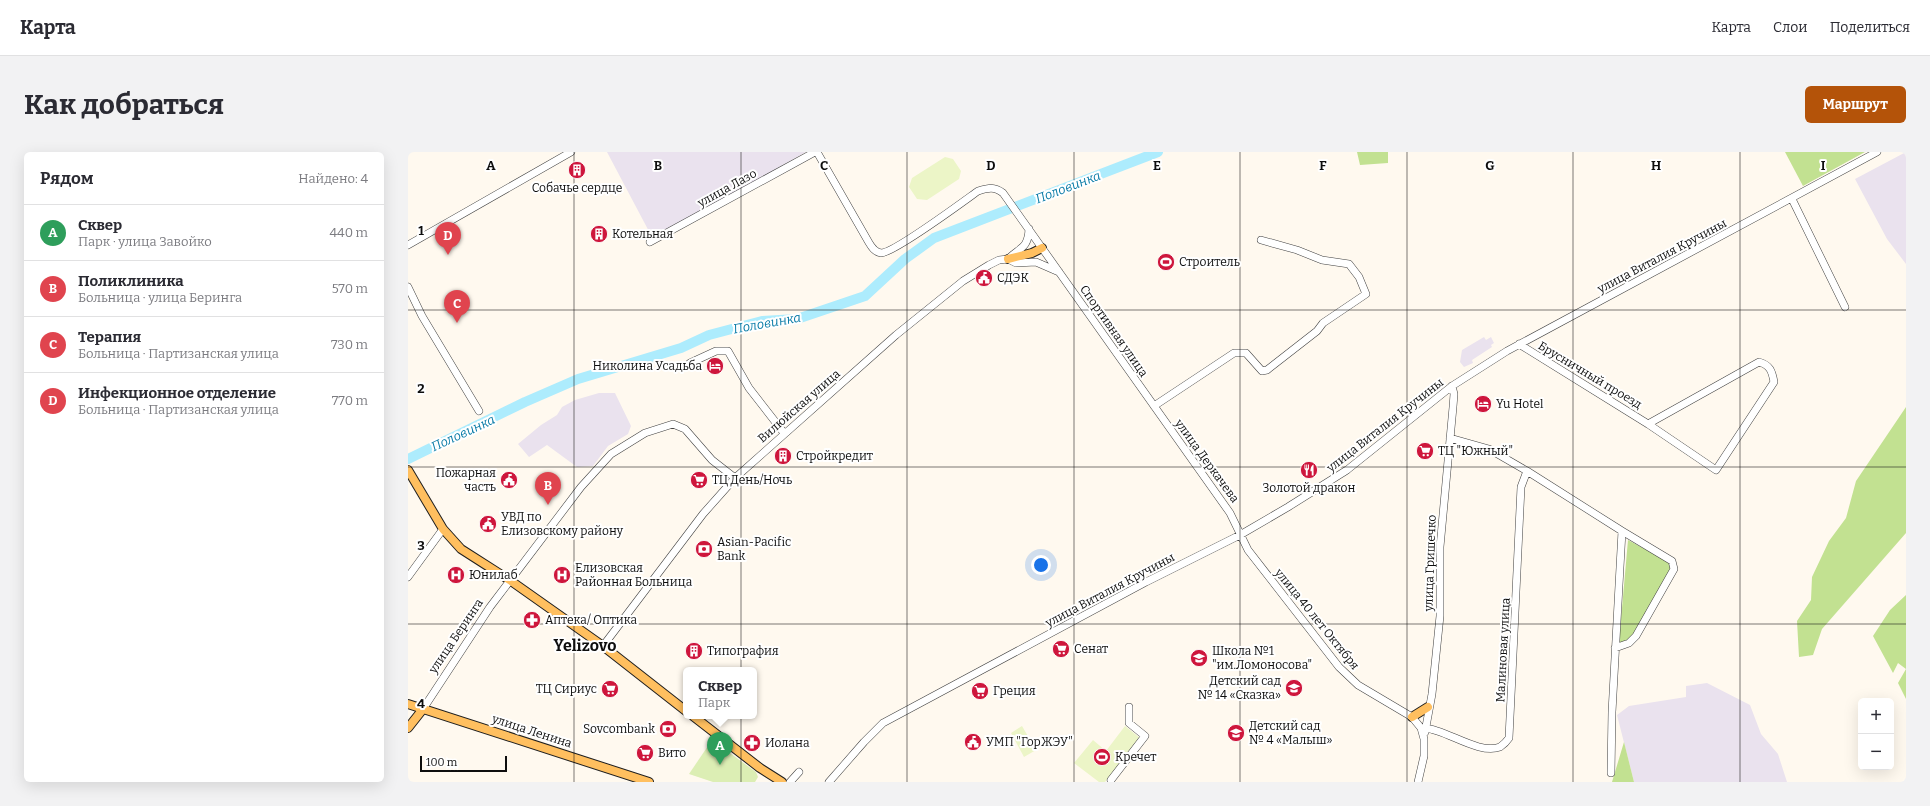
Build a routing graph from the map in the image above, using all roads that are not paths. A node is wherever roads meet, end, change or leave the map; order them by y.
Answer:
1 (571, 152) edge
2 (816, 152) edge
3 (1877, 152) edge
4 (562, 154) edge
5 (1792, 199) junction
6 (1028, 228) junction
7 (1261, 240) dead end
8 (650, 242) dead end
9 (408, 245) edge
10 (1042, 248) junction
11 (1008, 259) junction
12 (1059, 272) junction
13 (408, 287) edge
14 (1845, 307) dead end
15 (1519, 344) junction
16 (690, 363) dead end
17 (1452, 386) junction
18 (1152, 405) junction
19 (479, 411) dead end
20 (1648, 424) junction
21 (784, 433) junction
22 (1450, 438) junction
23 (1527, 471) junction
24 (410, 473) edge
25 (735, 478) junction
26 (443, 529) junction
27 (1622, 531) junction
28 (1240, 535) junction
29 (408, 577) edge
30 (511, 581) junction
31 (603, 646) junction
32 (1615, 648) junction
33 (408, 704) edge
34 (1129, 707) dead end
35 (1428, 707) junction
36 (423, 709) junction
37 (683, 709) edge
38 (1412, 717) junction
39 (697, 719) edge
40 (408, 728) edge
41 (1425, 728) junction
42 (1424, 739) junction
43 (760, 768) junction
44 (799, 772) dead end
45 (1611, 773) dead end
46 (831, 780) edge
47 (1110, 780) dead end
48 (649, 782) edge
49 (774, 782) edge
50 (782, 782) edge
51 (790, 782) edge
52 (1418, 782) edge

1 - 4 street
2 - 6 street, Спортивная улица
2 - 8 street, улица Лазо
3 - 5 street, улица Виталия Кручины
4 - 9 street
5 - 14 street
5 - 15 street, улица Виталия Кручины
6 - 10 street, Спортивная улица
6 - 11 street
7 - 18 street
10 - 11 main road
10 - 12 street, Спортивная улица
11 - 12 street, Вилюйская улица
11 - 21 street, Вилюйская улица
12 - 18 street, Спортивная улица
13 - 19 street
15 - 17 street, улица Виталия Кручины
15 - 20 street, Брусничный проезд
16 - 21 street
17 - 22 street, улица Гришечко
17 - 28 street, улица Виталия Кручины
18 - 28 street, улица Деркачева
20 - 20 street, Брусничный проезд
21 - 25 street, Вилюйская улица
22 - 23 street
22 - 35 street, улица Гришечко
23 - 27 street
23 - 41 street, Малиновая улица
24 - 26 main road
25 - 30 street, улица Беринга
25 - 31 street, Вилюйская улица
26 - 29 street
26 - 30 main road
27 - 32 street
27 - 32 street
28 - 38 street, улица 40 лет Октября
28 - 46 street, улица Виталия Кручины
30 - 31 main road
30 - 36 street, улица Беринга
31 - 37 main road
32 - 45 street
33 - 36 main road, улица Ленина
34 - 47 street
35 - 38 main road
35 - 41 street, улица Гришечко
36 - 40 main road, улица Беринга
36 - 48 main road, улица Ленина
38 - 42 street, улица 40 лет Октября
39 - 43 main road
41 - 42 street, улица Гришечко
42 - 52 street, улица 40 лет Октября
43 - 49 main road
43 - 50 main road
44 - 51 street

